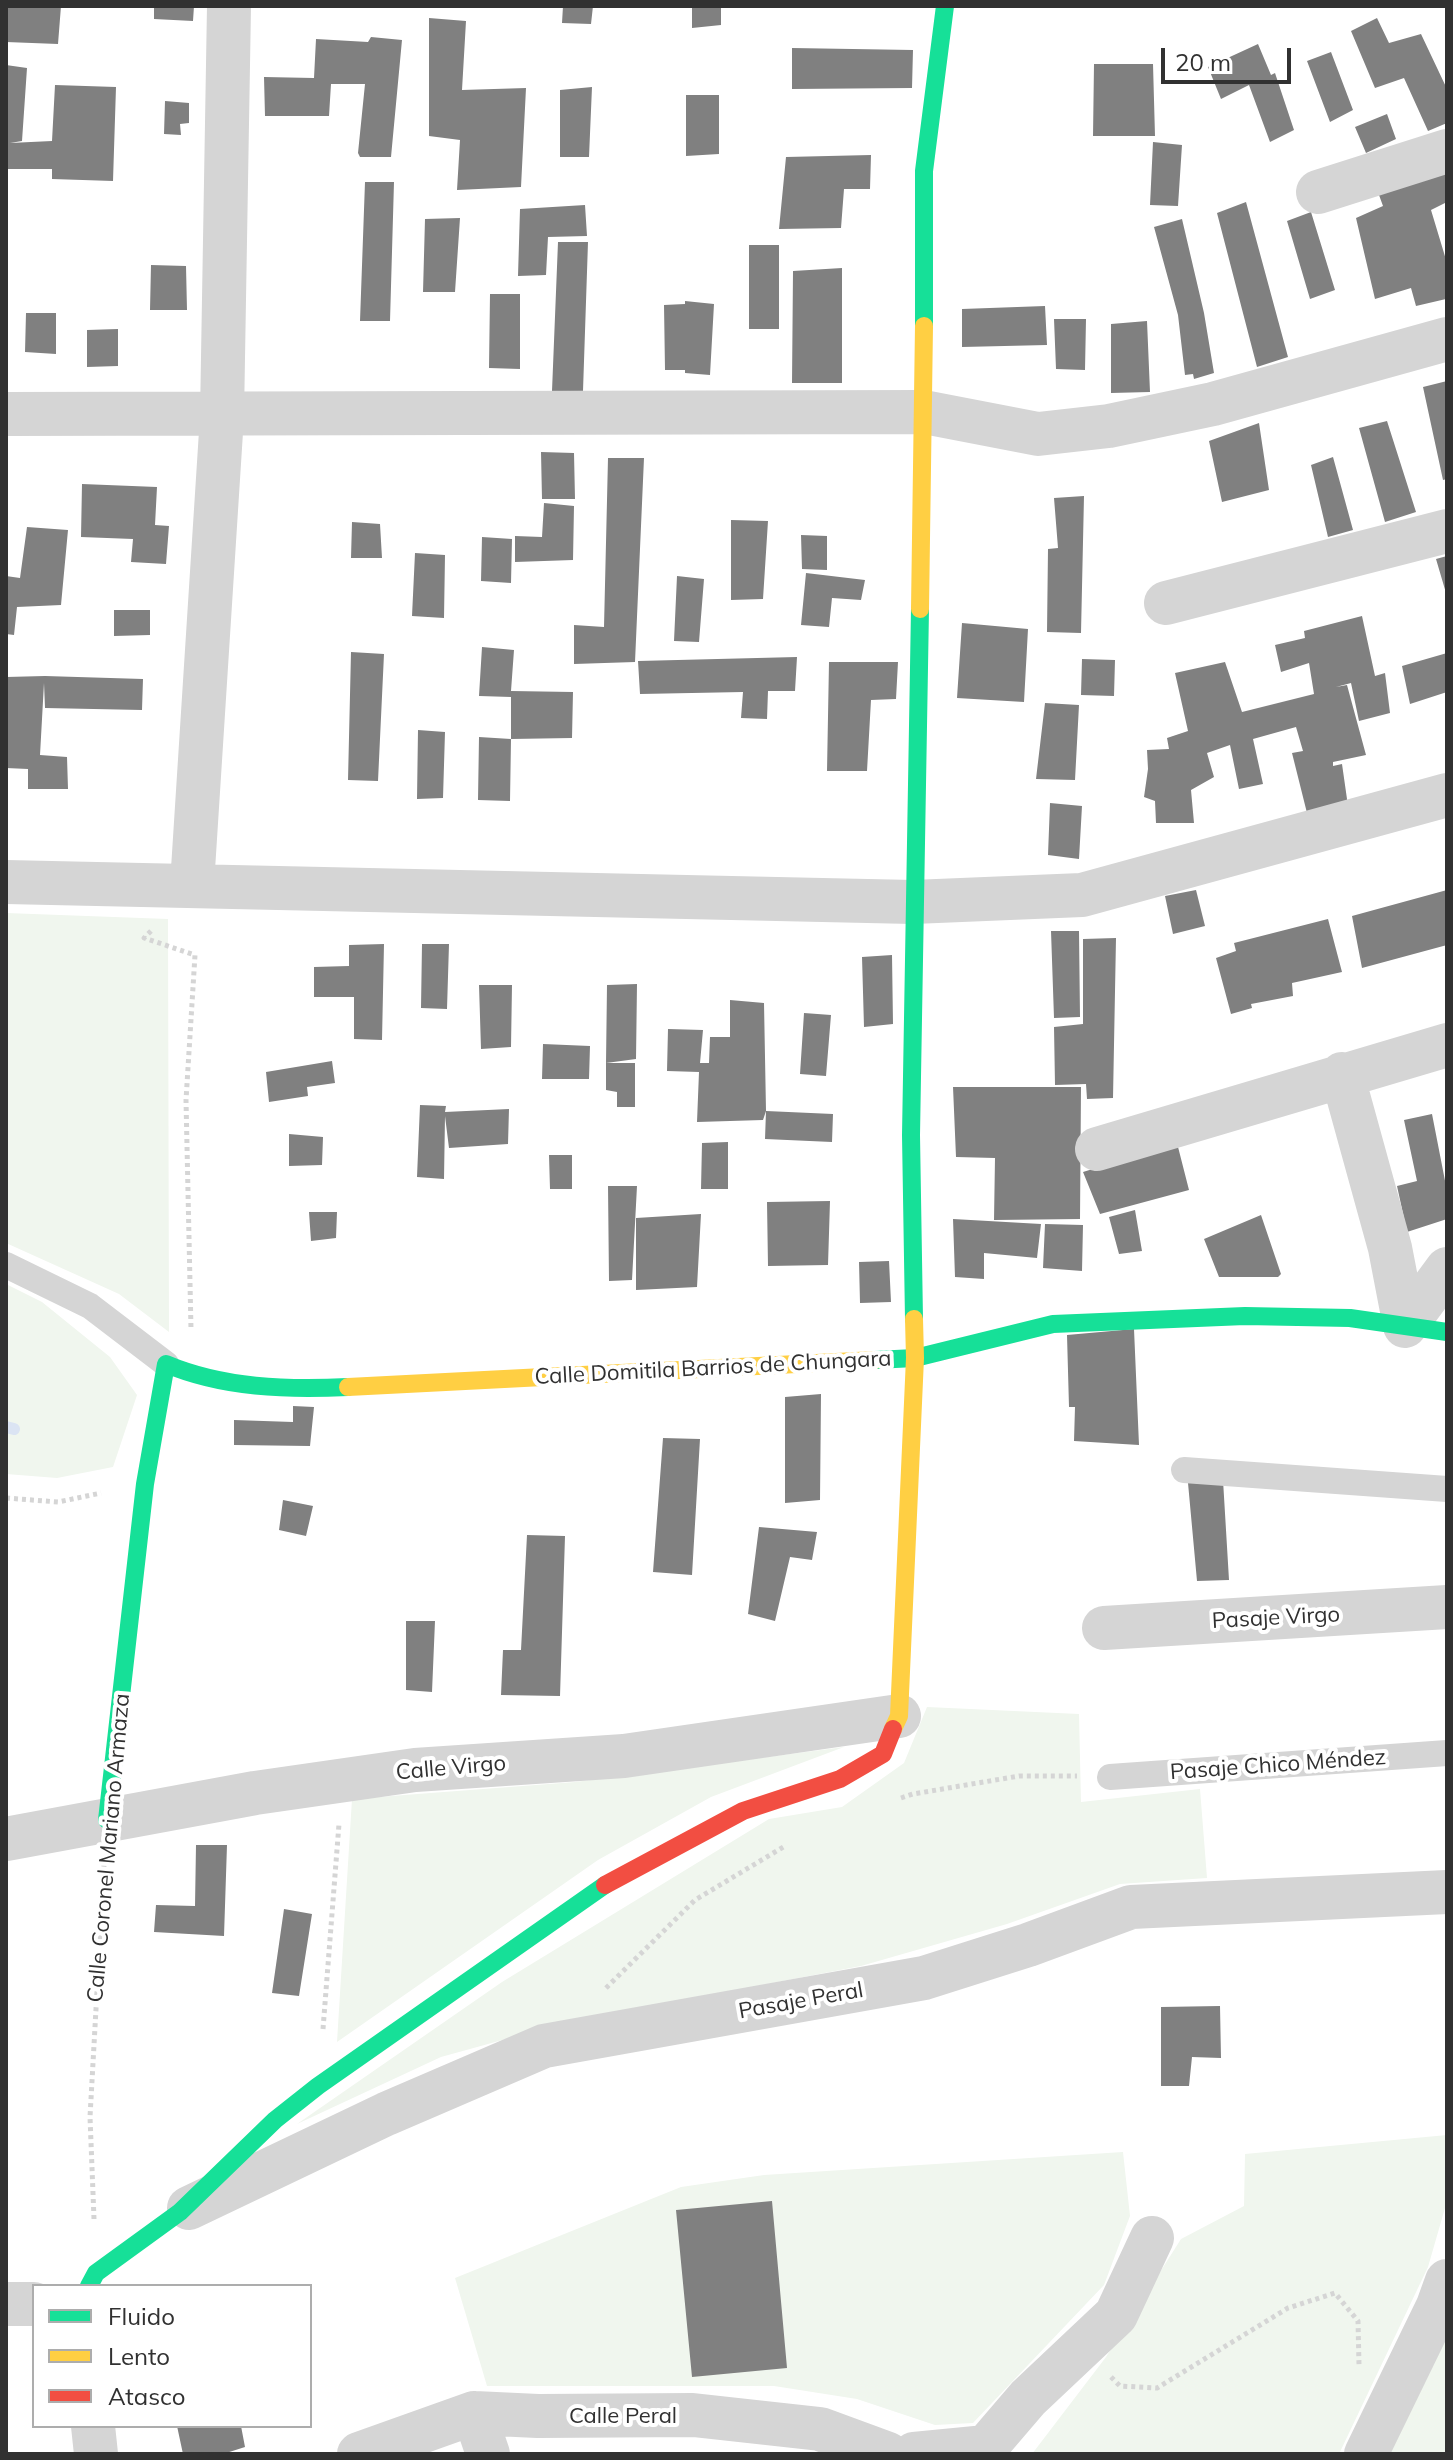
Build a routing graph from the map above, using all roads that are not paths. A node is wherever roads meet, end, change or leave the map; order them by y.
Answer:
1 (229, 6) edge
2 (945, 6) edge
3 (1447, 151) edge
4 (1318, 192) dead end
5 (1447, 339) edge
6 (924, 412) junction
7 (6, 414) edge
8 (222, 416) junction
9 (1447, 531) edge
10 (1166, 603) dead end
11 (1447, 795) edge
12 (6, 882) edge
13 (192, 885) junction
14 (913, 902) junction
15 (1447, 1045) edge
16 (1342, 1074) junction
17 (1097, 1149) dead end
18 (6, 1265) edge
19 (1447, 1269) edge
20 (1426, 1329) edge
21 (915, 1358) junction
22 (166, 1364) junction
23 (1184, 1470) dead end
24 (1447, 1489) edge
25 (1447, 1607) edge
26 (1104, 1628) dead end
27 (899, 1716) junction
28 (1447, 1753) edge
29 (1110, 1777) road end
30 (107, 1820) junction
31 (6, 1839) edge
32 (1447, 1892) edge
33 (180, 2212) junction
34 (1152, 2238) dead end
35 (93, 2280) edge
36 (1447, 2281) edge
37 (6, 2304) edge
38 (32, 2304) edge
39 (474, 2413) junction
40 (93, 2428) edge
41 (819, 2442) edge
42 (96, 2454) edge
43 (359, 2454) edge
44 (488, 2454) edge
45 (888, 2454) edge
46 (914, 2454) edge
47 (1366, 2454) edge

1 - 8 street
2 - 6 street
3 - 4 street
5 - 6 street
6 - 8 street
6 - 14 street
7 - 8 street
8 - 13 street
9 - 10 street
11 - 14 street
12 - 13 street
13 - 14 street
14 - 21 street
15 - 16 street
16 - 17 street
16 - 20 street
18 - 22 lane, Calle Domitila Barrios de Chungara
19 - 20 street
20 - 21 street, Calle Domitila Barrios de Chungara
21 - 22 street, Calle Domitila Barrios de Chungara
21 - 27 street
22 - 30 street, Calle Coronel Mariano Armaza
23 - 24 lane
25 - 26 street, Pasaje Virgo
27 - 30 street, Calle Virgo
27 - 33 street
28 - 29 lane, Pasaje Chico Méndez
30 - 31 street, Calle Virgo
32 - 33 street, Pasaje Peral
33 - 35 street
34 - 46 street
36 - 47 street
37 - 38 street
39 - 41 street, Calle Peral
39 - 43 street, Calle Peral
39 - 44 street
40 - 42 street
41 - 45 street, Calle Peral

